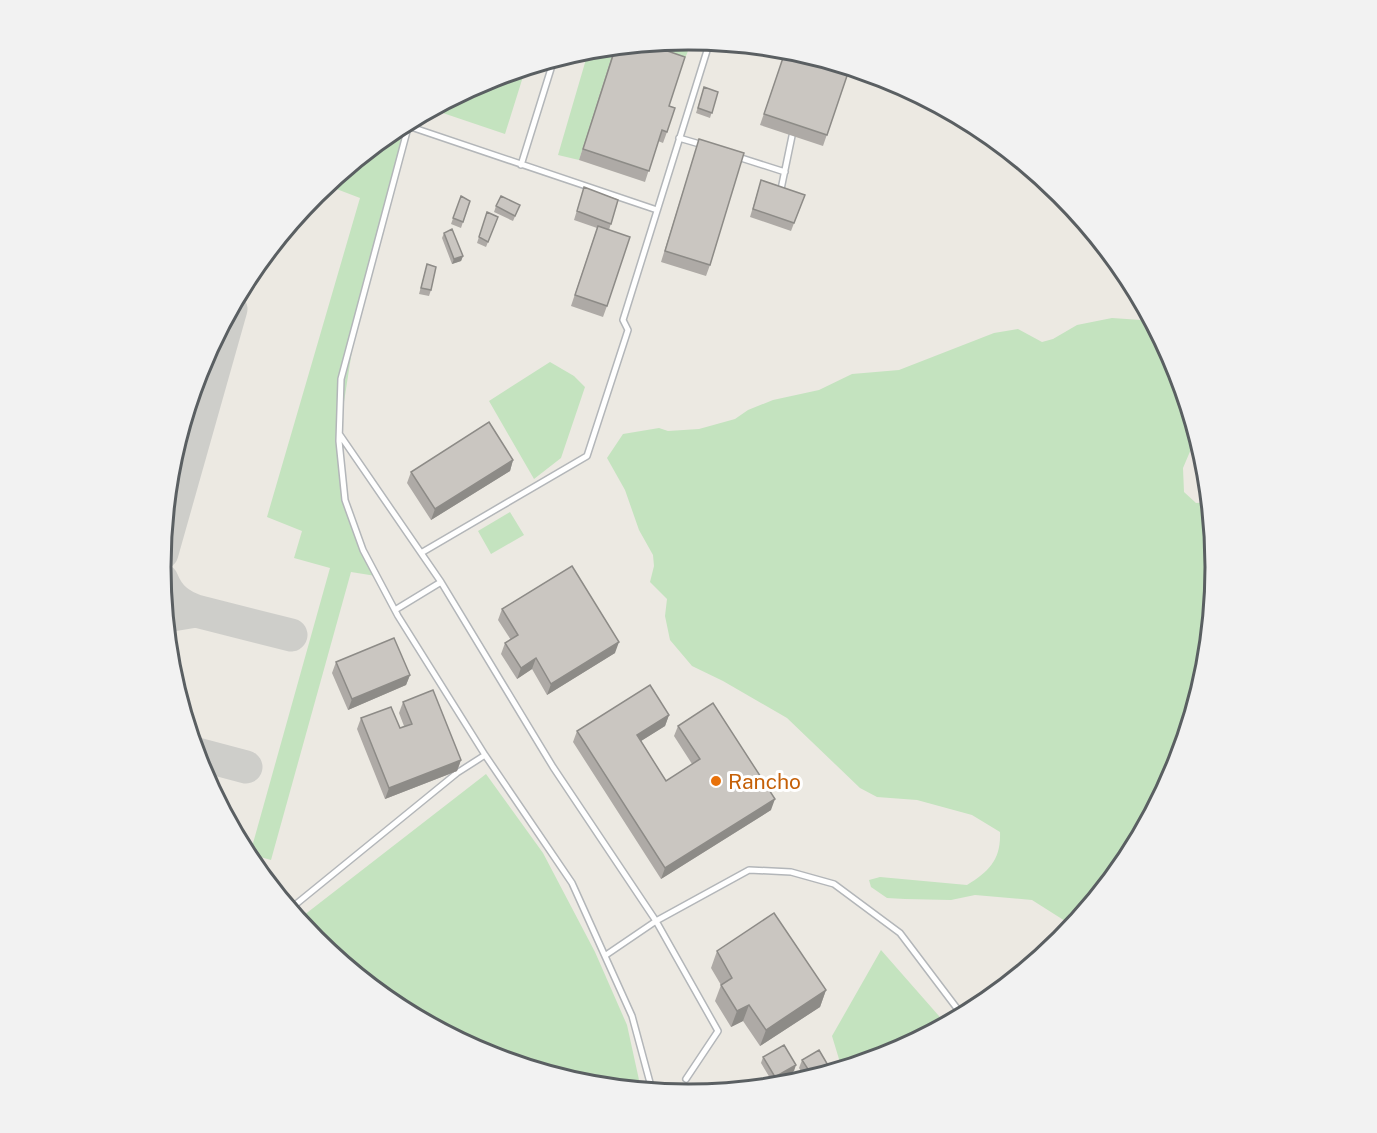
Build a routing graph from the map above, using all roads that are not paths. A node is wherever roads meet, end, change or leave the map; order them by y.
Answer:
1 (707, 51) edge
2 (551, 68) edge
3 (418, 126) edge
4 (406, 134) edge
5 (792, 135) edge
6 (679, 138) junction
7 (711, 148) edge
8 (732, 155) edge
9 (521, 165) junction
10 (785, 172) junction
11 (780, 196) edge
12 (657, 210) junction
13 (339, 434) junction
14 (421, 553) junction
15 (441, 582) junction
16 (395, 610) junction
17 (485, 755) junction
18 (297, 903) edge
19 (656, 921) junction
20 (606, 955) junction
21 (957, 1008) edge
22 (686, 1079) dead end
23 (649, 1081) edge

1 - 6 lane
2 - 9 lane
3 - 9 lane
4 - 13 lane
5 - 10 lane
6 - 7 lane
6 - 12 lane
8 - 10 lane
9 - 12 lane
10 - 11 lane
12 - 14 lane
13 - 14 lane
13 - 16 lane
14 - 15 lane
15 - 16 lane
15 - 19 lane
16 - 17 lane
17 - 18 lane
17 - 20 lane
19 - 20 lane
19 - 21 lane
19 - 22 lane
20 - 23 lane

